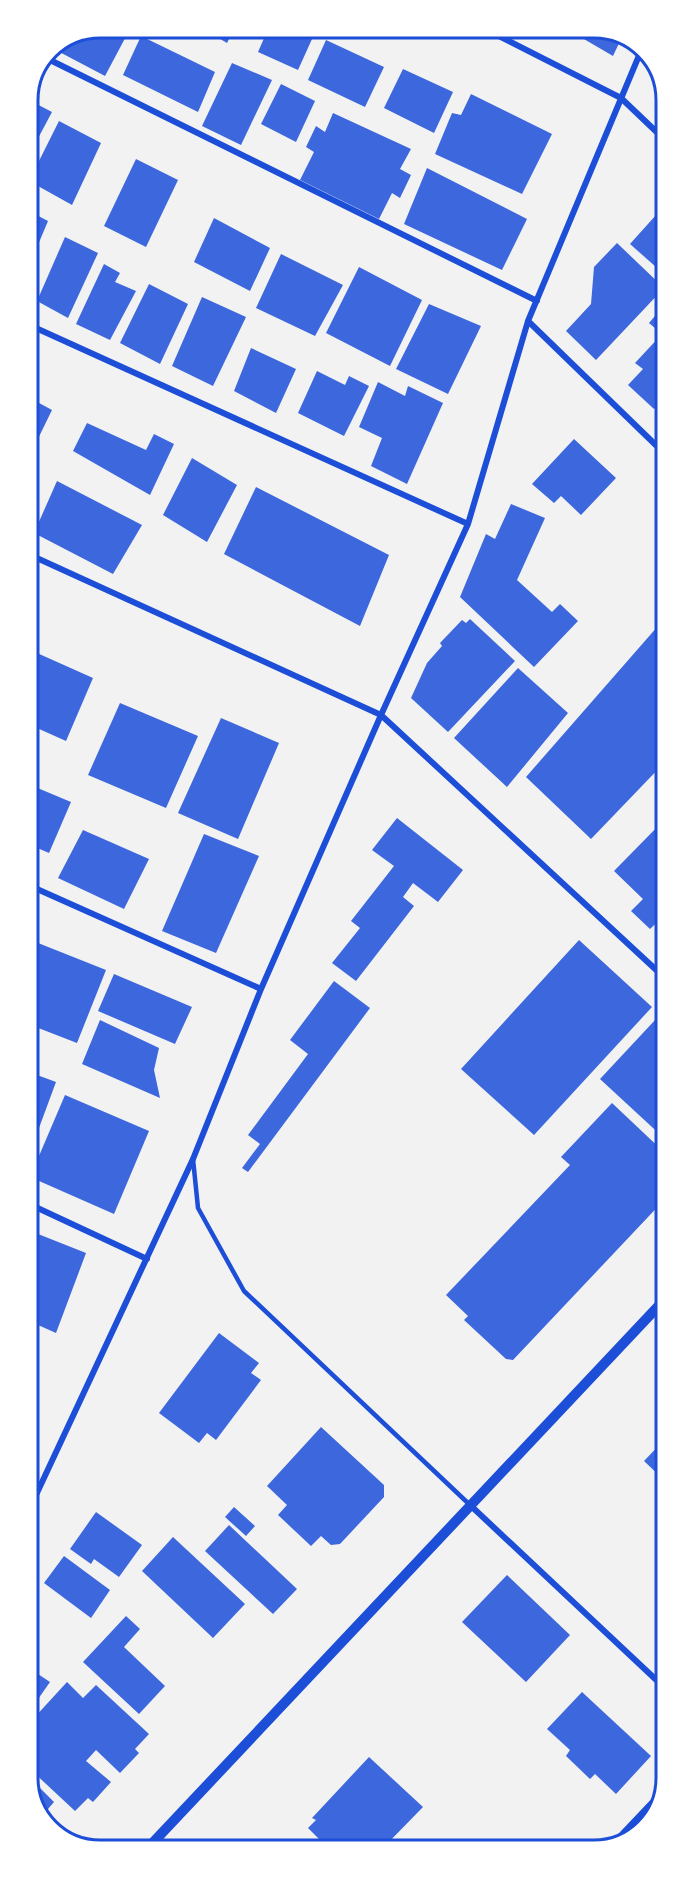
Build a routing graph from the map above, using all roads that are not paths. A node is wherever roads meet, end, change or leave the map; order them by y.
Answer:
1 (503, 38) edge
2 (639, 57) edge
3 (52, 61) edge
4 (621, 98) junction
5 (656, 132) edge
6 (537, 301) junction
7 (528, 321) junction
8 (38, 329) edge
9 (656, 445) edge
10 (468, 524) junction
11 (38, 559) edge
12 (381, 715) junction
13 (38, 889) edge
14 (656, 970) edge
15 (261, 989) junction
16 (193, 1159) junction
17 (38, 1208) edge
18 (147, 1259) junction
19 (656, 1309) edge
20 (38, 1491) edge
21 (470, 1505) junction
22 (656, 1680) edge
23 (650, 1804) edge
24 (623, 1834) edge
25 (155, 1840) edge

1 - 4 street
2 - 4 street
3 - 6 street
4 - 5 street
4 - 6 street
6 - 7 street
7 - 9 street
7 - 10 street
8 - 10 street
10 - 12 street
11 - 12 street
12 - 14 street
12 - 15 street
13 - 15 street
15 - 16 street
16 - 18 street
16 - 21 lane
17 - 18 street
18 - 20 street
19 - 21 street
21 - 22 street
21 - 25 street
23 - 24 street

